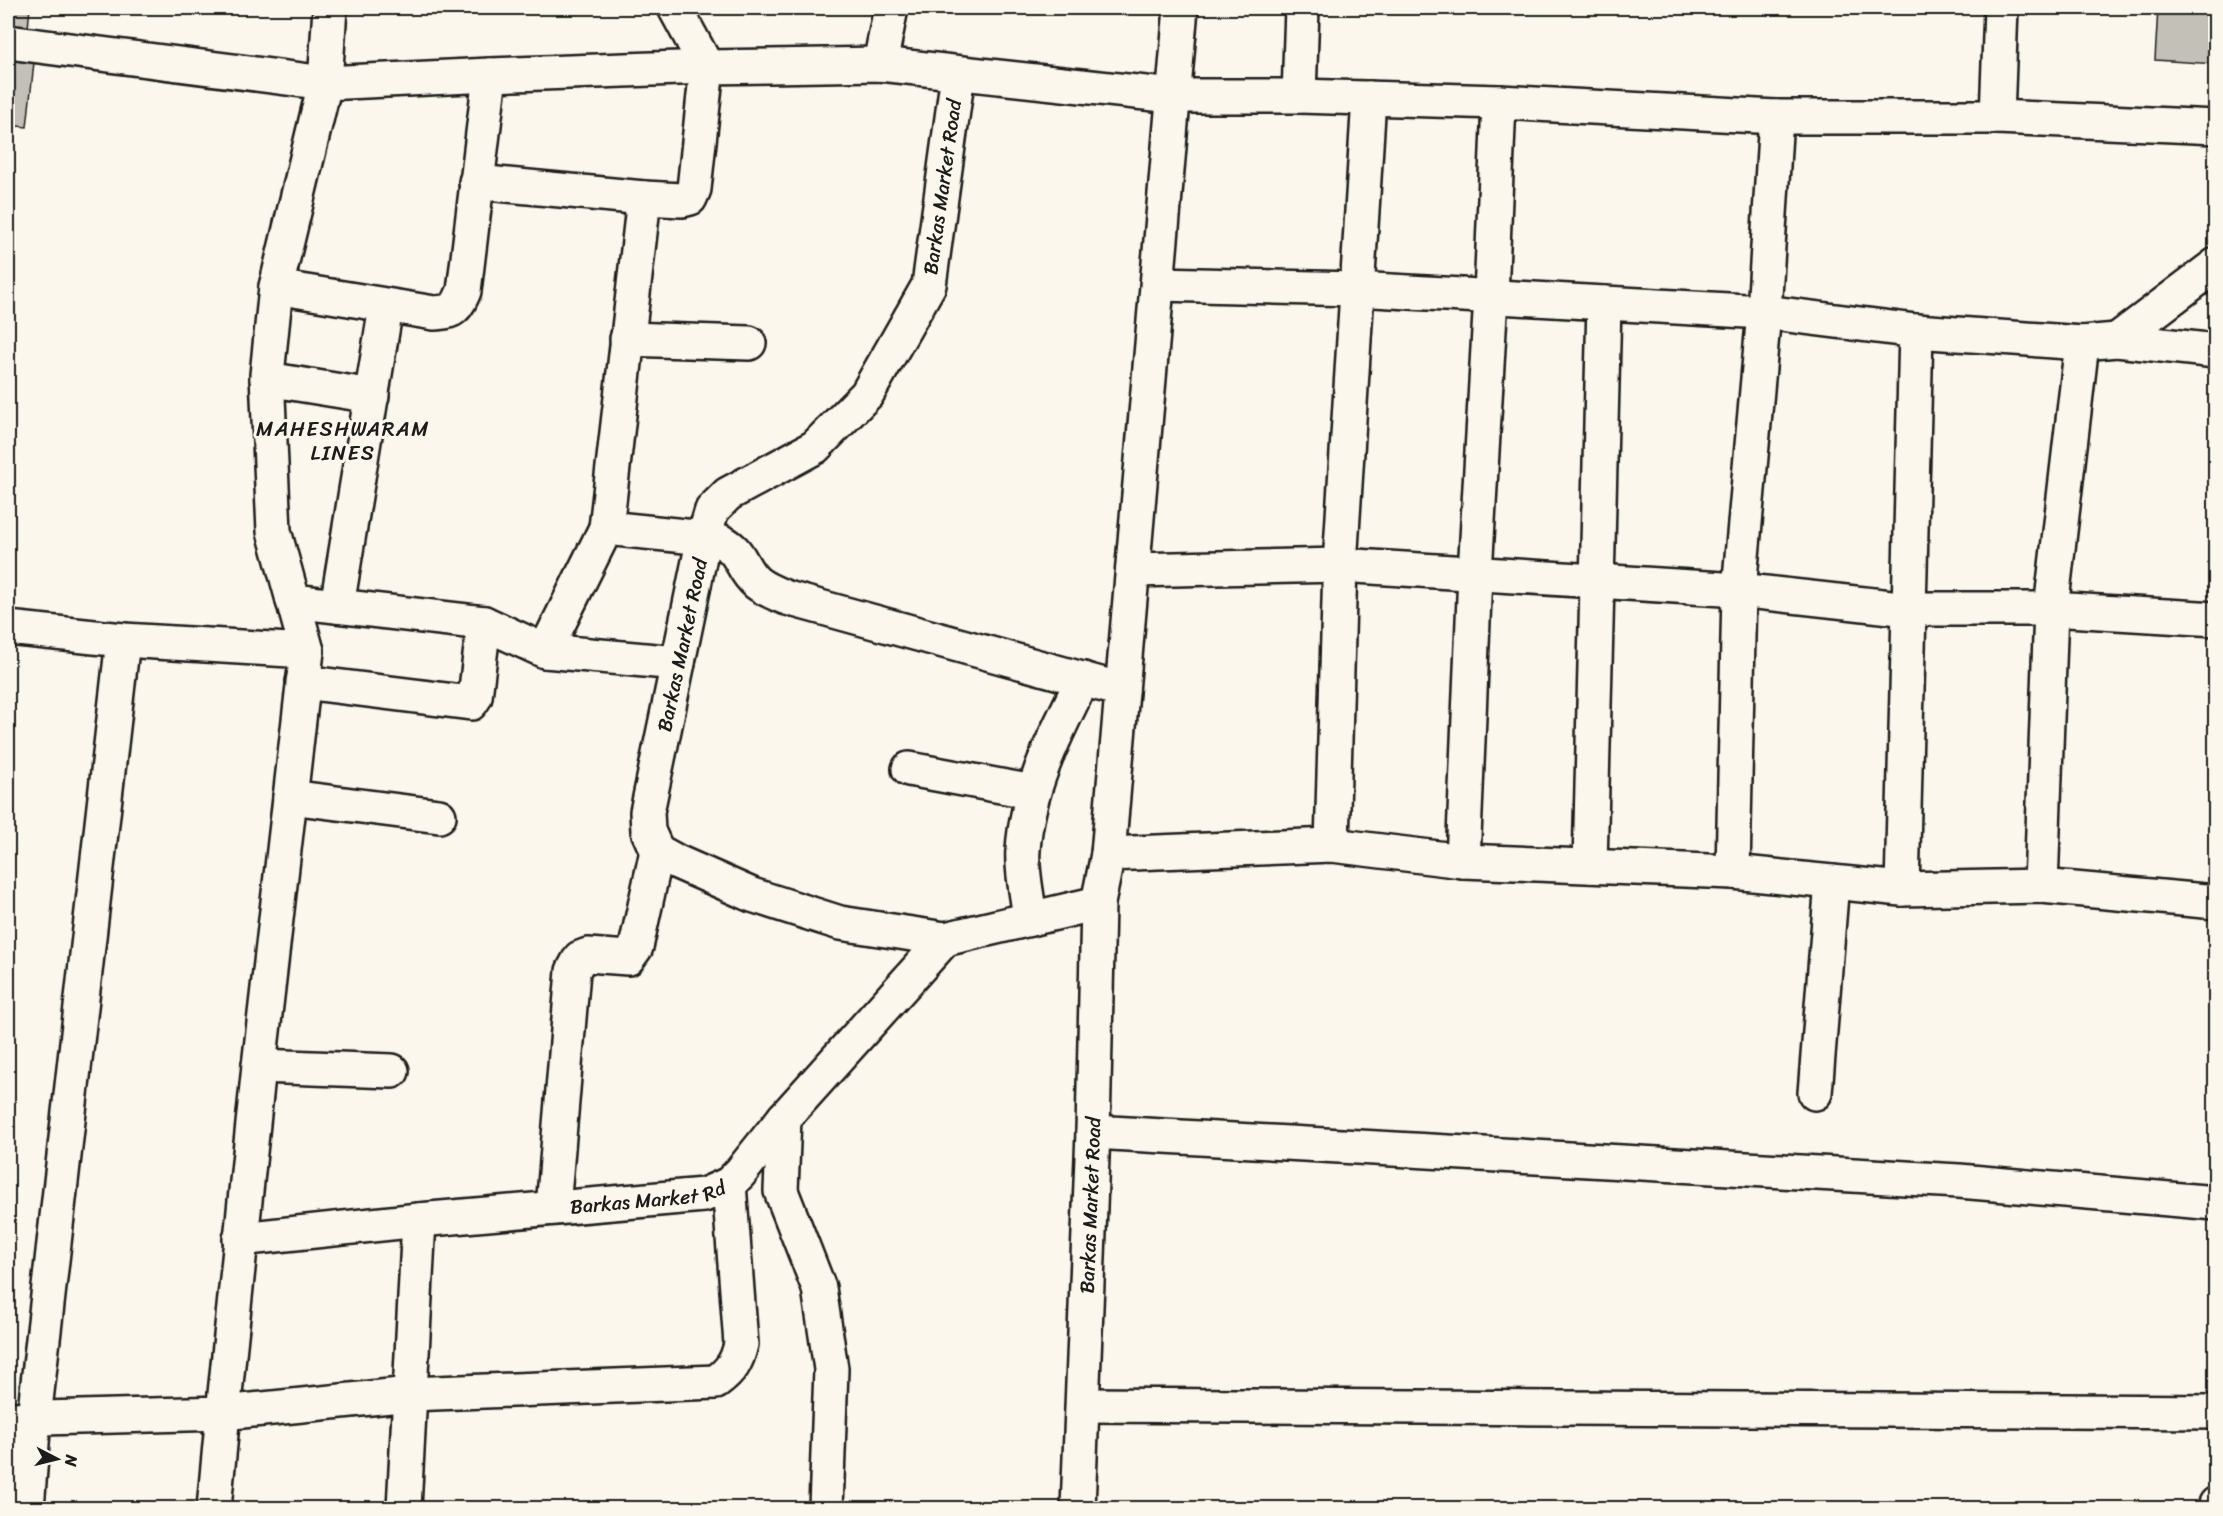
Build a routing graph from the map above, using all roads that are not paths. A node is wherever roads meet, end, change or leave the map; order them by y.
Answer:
1 (330, 8) edge
2 (675, 8) edge
3 (891, 8) edge
4 (1181, 8) edge
5 (1302, 8) edge
6 (2001, 8) edge
7 (8, 42) edge
8 (880, 64) junction
9 (707, 67) junction
10 (958, 74) junction
11 (490, 75) junction
12 (325, 83) junction
13 (1173, 96) junction
14 (1299, 96) junction
15 (1368, 98) junction
16 (1499, 102) junction
17 (1776, 117) junction
18 (1996, 117) junction
19 (2216, 128) edge
20 (476, 182) junction
21 (644, 198) junction
22 (2216, 265) edge
23 (1158, 284) junction
24 (276, 287) junction
25 (1356, 289) junction
26 (1491, 296) junction
27 (1604, 303) junction
28 (386, 307) junction
29 (1764, 312) junction
30 (1916, 331) junction
31 (627, 339) junction
32 (2118, 340) junction
33 (749, 343) dead end
34 (2082, 343) junction
35 (2216, 351) edge
36 (267, 379) junction
37 (372, 396) junction
38 (606, 528) junction
39 (704, 537) junction
40 (1340, 565) junction
41 (1133, 570) junction
42 (1475, 573) junction
43 (1598, 581) junction
44 (1739, 590) junction
45 (293, 601) junction
46 (337, 606) junction
47 (1909, 609) junction
48 (2051, 609) junction
49 (2216, 619) edge
50 (484, 624) junction
51 (8, 628) edge
52 (123, 640) junction
53 (545, 651) junction
54 (678, 663) junction
55 (305, 666) junction
56 (1083, 679) junction
57 (1122, 690) junction
58 (909, 769) dead end
59 (1033, 792) junction
60 (290, 797) junction
61 (439, 816) dead end
62 (1332, 845) junction
63 (657, 851) junction
64 (1108, 854) junction
65 (1463, 861) junction
66 (1590, 866) junction
67 (1732, 872) junction
68 (1832, 882) junction
69 (2041, 886) junction
70 (1902, 889) junction
71 (2216, 902) edge
72 (1098, 903) junction
73 (1030, 919) junction
74 (945, 939) junction
75 (259, 1066) junction
76 (392, 1071) dead end
77 (1815, 1093) dead end
78 (784, 1118) junction
79 (1093, 1132) junction
80 (729, 1184) junction
81 (2216, 1203) edge
82 (553, 1208) junction
83 (419, 1220) junction
84 (240, 1239) junction
85 (410, 1394) junction
86 (1083, 1405) junction
87 (223, 1413) junction
88 (2216, 1413) edge
89 (21, 1418) edge
90 (2216, 1504) edge
91 (27, 1509) edge
92 (214, 1509) edge
93 (404, 1509) edge
94 (826, 1509) edge
95 (1078, 1509) edge
96 (2215, 1509) edge

1 - 12 street
2 - 9 street
3 - 8 street
4 - 13 street, Barkas Market Road
5 - 14 street
6 - 18 street
7 - 12 street
8 - 9 street
8 - 10 street
9 - 11 street
9 - 21 street
10 - 13 street
10 - 39 street, Barkas Market Road
11 - 12 street
11 - 20 street
12 - 24 street
13 - 14 street
13 - 23 street, Barkas Market Road
14 - 15 street
15 - 16 street
15 - 25 street
16 - 17 street
16 - 26 street
17 - 18 street
17 - 29 street
18 - 19 street
20 - 21 street
20 - 28 street
21 - 31 street
22 - 32 street
23 - 25 street
23 - 41 street, Barkas Market Road
24 - 28 street
24 - 36 street
25 - 26 street
25 - 40 street
26 - 27 street
26 - 42 street
27 - 29 street
27 - 43 street
28 - 37 street
29 - 30 street
29 - 44 street
30 - 34 street
30 - 47 street
31 - 33 street
31 - 38 street
32 - 34 street
32 - 35 street
34 - 48 street
36 - 37 street
36 - 45 street
37 - 46 street
38 - 39 street
38 - 53 street
39 - 54 street, Barkas Market Road
39 - 56 street
40 - 41 street
40 - 42 street
40 - 62 street
41 - 57 street, Barkas Market Road
42 - 43 street
42 - 65 street
43 - 44 street
43 - 66 street
44 - 47 street
44 - 67 street
45 - 46 street
45 - 55 street
46 - 50 street
47 - 48 street
47 - 70 street
48 - 49 street
48 - 69 street
50 - 53 street
50 - 55 street
51 - 52 street
52 - 55 street
52 - 89 street
53 - 54 street
54 - 63 street, Barkas Market Road
55 - 60 street
56 - 57 street
56 - 59 street
57 - 64 street, Barkas Market Road
58 - 59 street
59 - 73 street
60 - 61 street
60 - 75 street
62 - 64 street
62 - 65 street
63 - 74 street
63 - 82 street
64 - 72 street, Barkas Market Road
65 - 66 street
66 - 67 street
67 - 68 street
68 - 70 street
68 - 77 street
69 - 70 street
69 - 71 street
72 - 73 street
72 - 79 street, Barkas Market Road
73 - 74 street
74 - 78 street, Barkas Market Rd
75 - 76 street
75 - 84 street
78 - 80 street, Barkas Market Rd
78 - 94 street
79 - 81 street
79 - 86 street, Barkas Market Road
80 - 82 street, Barkas Market Rd
80 - 85 street
82 - 83 street, Barkas Market Rd
83 - 84 street, Barkas Market Rd
83 - 85 street
84 - 87 street
85 - 87 street
85 - 93 street
86 - 88 street
86 - 95 street, Barkas Market Road
87 - 89 street
87 - 92 street
89 - 91 street
90 - 96 street

